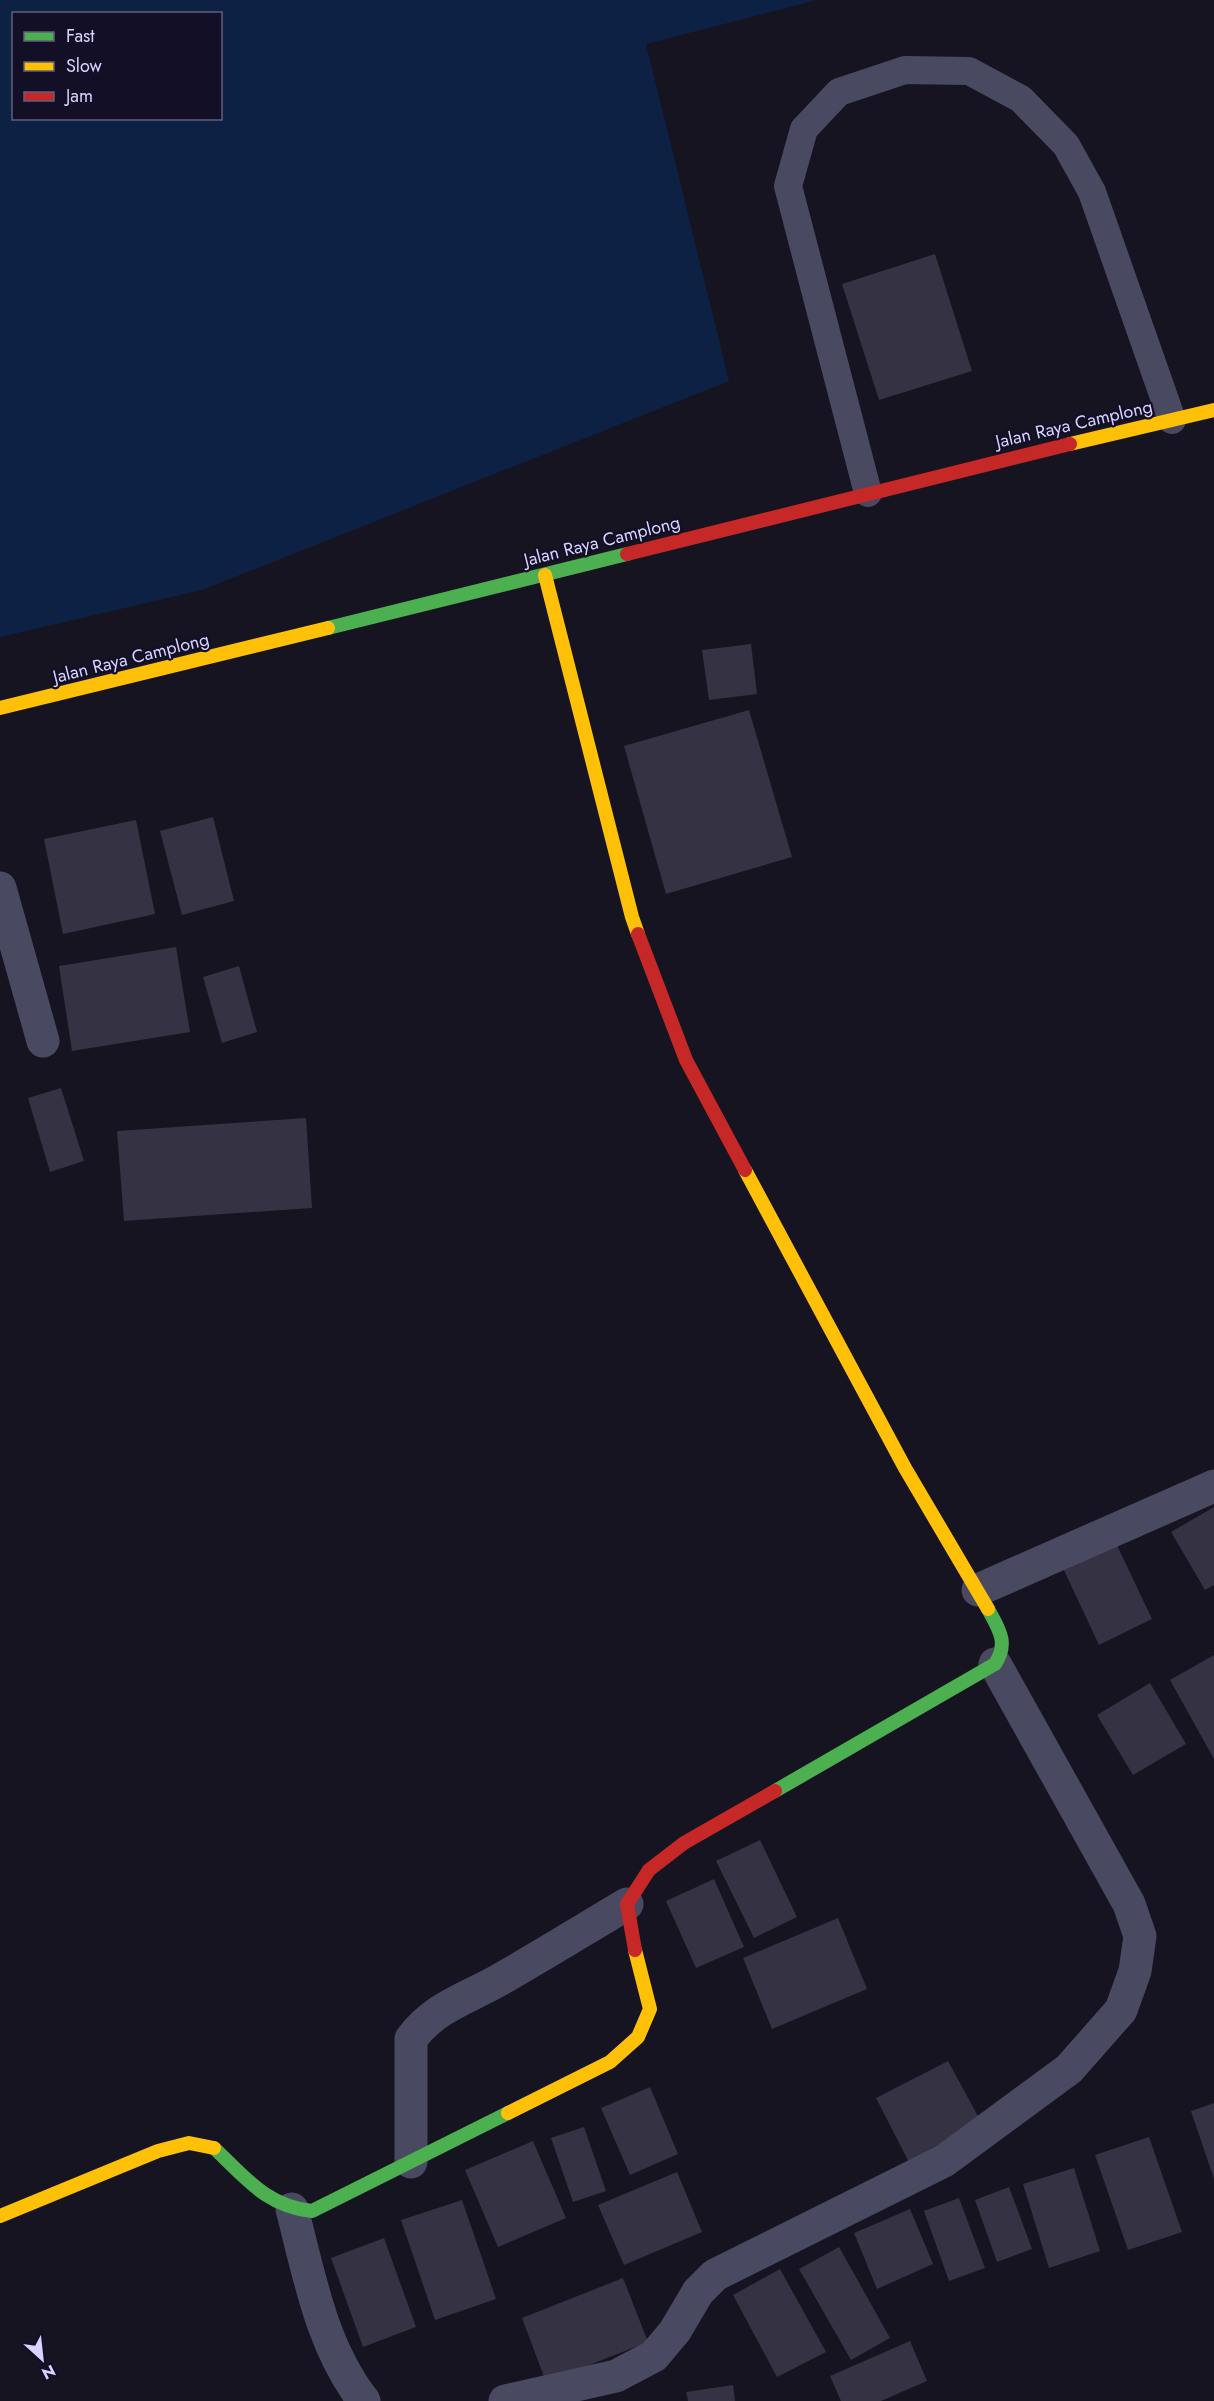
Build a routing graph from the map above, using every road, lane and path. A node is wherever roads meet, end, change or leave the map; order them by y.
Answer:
1 (1214, 410) edge
2 (1172, 420) junction
3 (868, 493) junction
4 (545, 575) junction
5 (0, 708) edge
6 (0, 888) edge
7 (43, 1041) dead end
8 (1214, 1486) edge
9 (978, 1590) junction
10 (994, 1664) junction
11 (627, 1904) junction
12 (411, 2162) junction
13 (292, 2209) junction
14 (0, 2216) edge
15 (364, 2401) edge
16 (505, 2401) edge

1 - 2 main road, Jalan Raya Camplong
2 - 3 main road, Jalan Raya Camplong
2 - 3 lane
3 - 4 main road, Jalan Raya Camplong
4 - 5 main road, Jalan Raya Camplong
4 - 9 main road
6 - 7 street
8 - 9 street
9 - 10 main road
10 - 11 main road
10 - 16 street
11 - 12 street
11 - 12 main road
12 - 13 main road
13 - 14 main road
13 - 15 street

